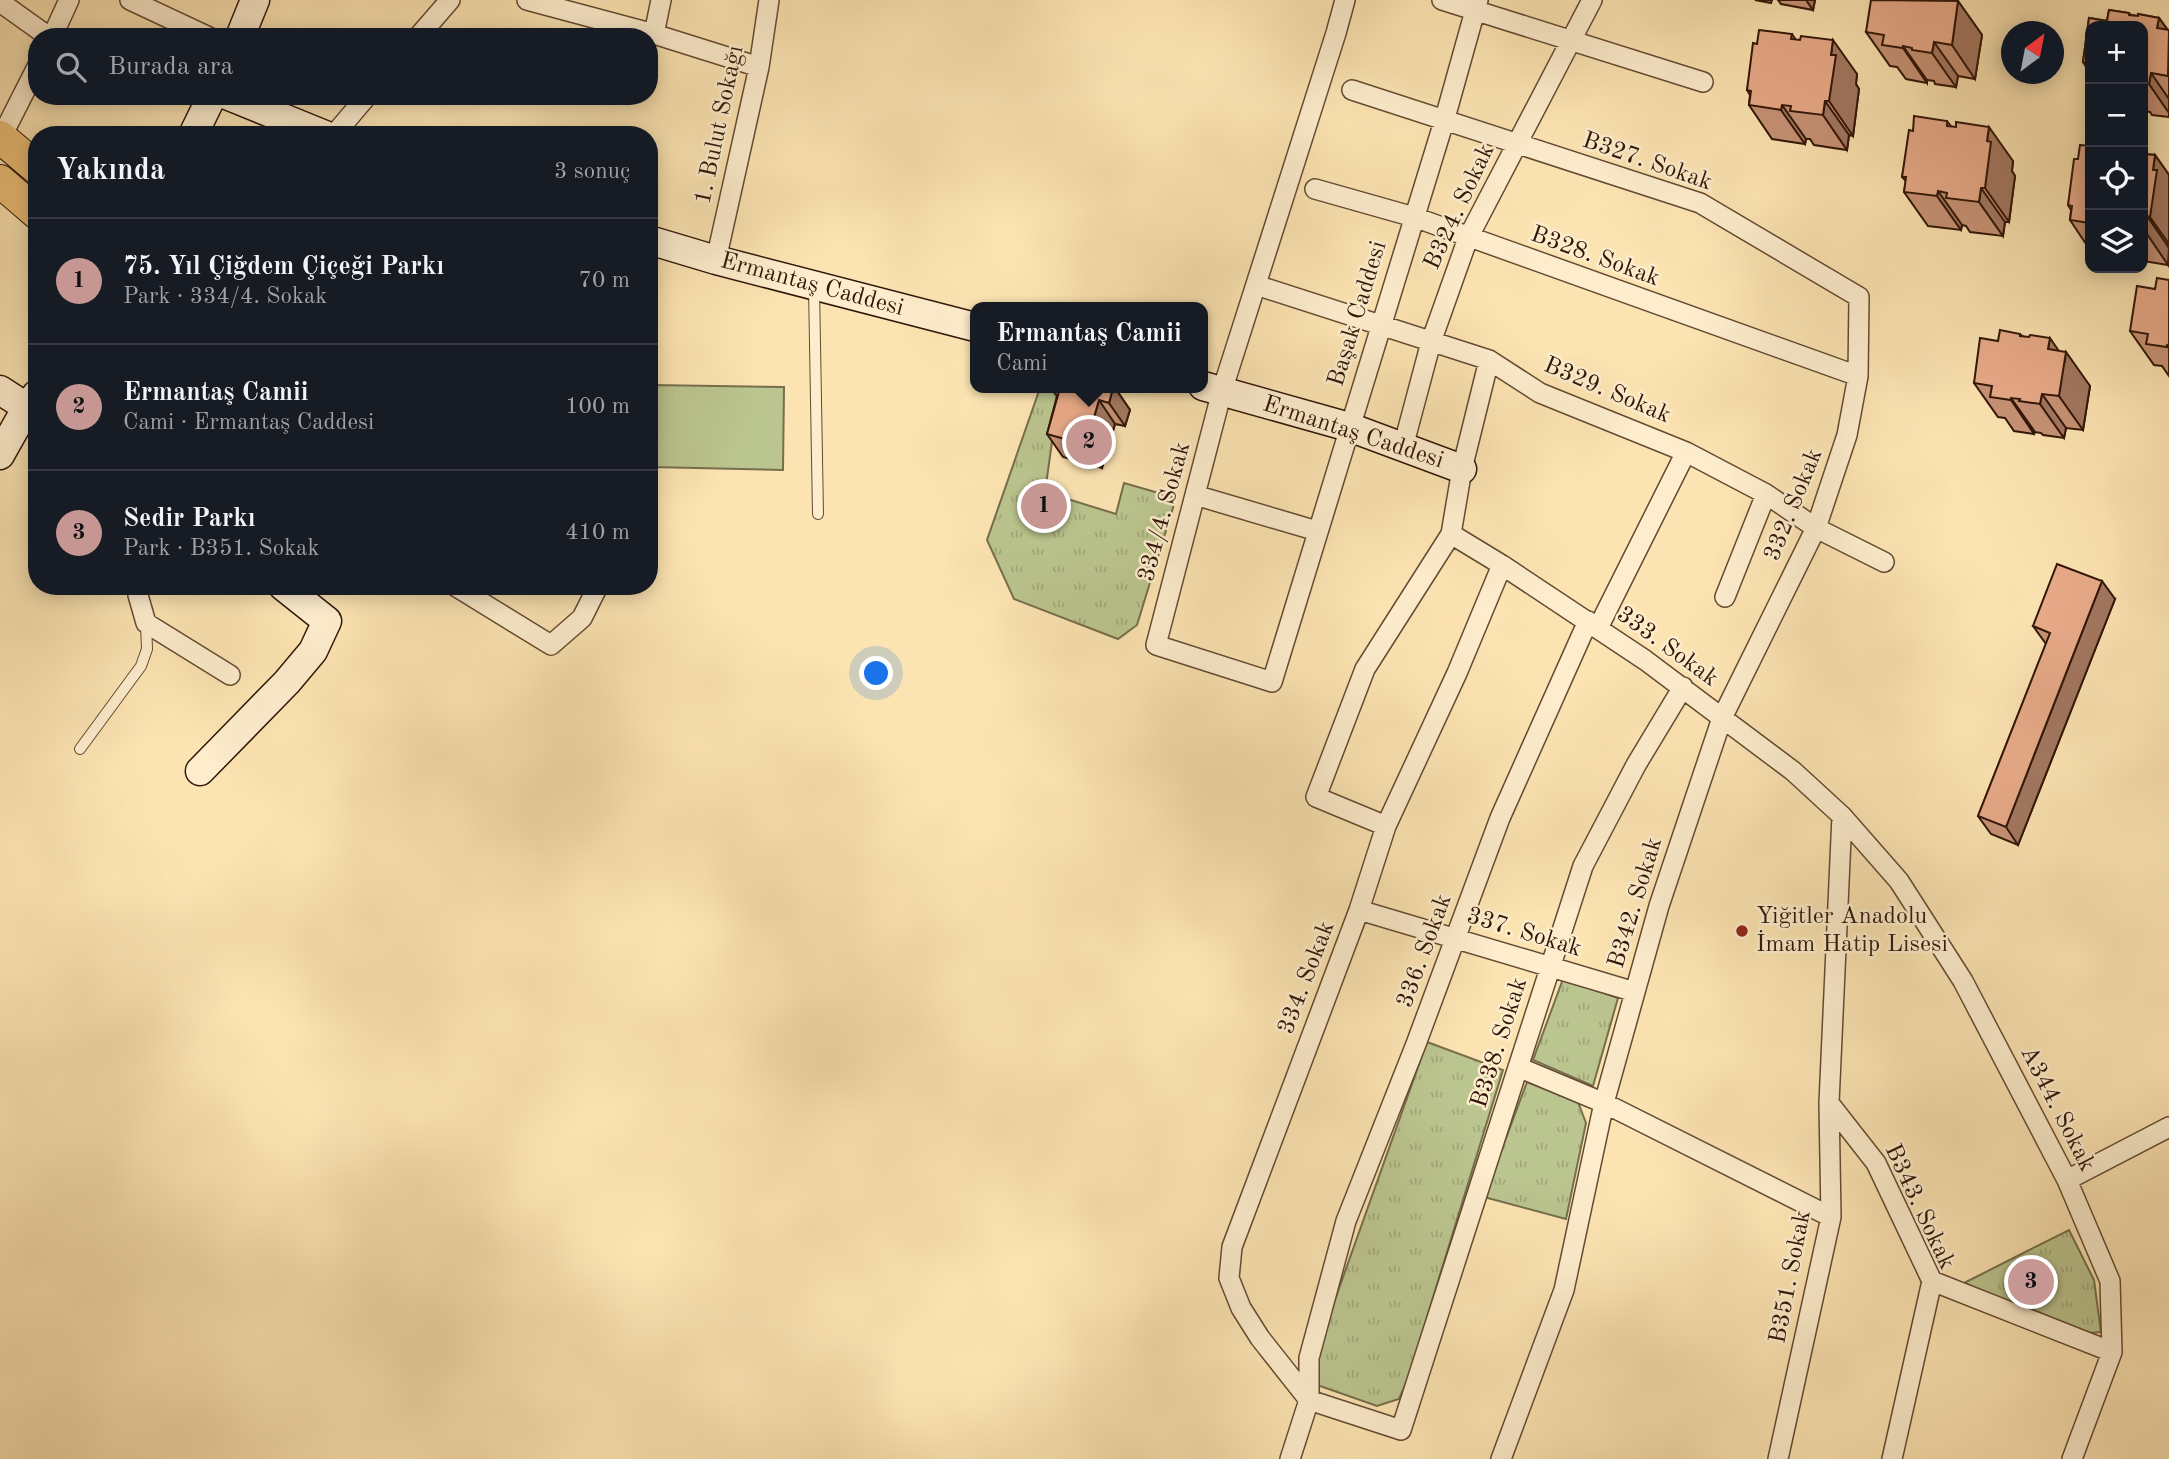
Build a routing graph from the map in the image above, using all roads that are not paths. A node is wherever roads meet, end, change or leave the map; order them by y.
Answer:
1 (69, 0) edge
2 (130, 0) edge
3 (255, 0) edge
4 (450, 0) edge
5 (527, 0) edge
6 (661, 0) edge
7 (769, 0) edge
8 (1345, 0) edge
9 (1442, 0) edge
10 (1592, 0) edge
11 (0, 2) edge
12 (1477, 5) edge
13 (38, 28) edge
14 (55, 28) edge
15 (190, 28) edge
16 (244, 28) edge
17 (426, 28) edge
18 (632, 28) edge
19 (655, 28) edge
20 (658, 35) edge
21 (1572, 40) junction
22 (759, 67) junction
23 (1703, 82) dead end
24 (28, 84) edge
25 (1352, 90) dead end
26 (208, 105) edge
27 (251, 105) edge
28 (356, 105) edge
29 (1445, 118) junction
30 (197, 126) edge
31 (302, 126) edge
32 (331, 126) edge
33 (1, 137) edge
34 (1517, 144) junction
35 (28, 160) edge
36 (0, 181) edge
37 (1315, 189) dead end
38 (28, 206) edge
39 (1414, 217) junction
40 (1468, 238) junction
41 (658, 243) edge
42 (716, 260) junction
43 (814, 285) junction
44 (1256, 285) junction
45 (1860, 297) joint
46 (1380, 324) junction
47 (970, 326) edge
48 (1431, 342) junction
49 (1489, 360) junction
50 (1858, 376) junction
51 (1212, 388) edge
52 (0, 390) edge
53 (28, 402) edge
54 (28, 414) edge
55 (1349, 427) junction
56 (1403, 447) junction
57 (1686, 452) junction
58 (0, 455) edge
59 (1462, 469) junction
60 (1766, 494) junction
61 (1195, 495) junction
62 (818, 514) dead end
63 (1816, 528) junction
64 (1317, 531) junction
65 (1451, 534) junction
66 (1884, 562) dead end
67 (1502, 565) junction
68 (138, 595) edge
69 (296, 595) edge
70 (470, 595) edge
71 (594, 595) edge
72 (1725, 597) dead end
73 (146, 623) junction
74 (1593, 624) junction
75 (230, 675) dead end
76 (1272, 682) joint
77 (1683, 687) junction
78 (1722, 718) junction
79 (80, 749) dead end
80 (200, 771) dead end
81 (1842, 816) junction
82 (1386, 826) junction
83 (1359, 910) junction
84 (1456, 937) junction
85 (1551, 967) junction
86 (1635, 992) junction
87 (1518, 1067) junction
88 (1604, 1103) junction
89 (1829, 1103) junction
90 (2169, 1126) edge
91 (2067, 1180) junction
92 (1831, 1217) junction
93 (1932, 1281) junction
94 (2112, 1352) junction
95 (1309, 1400) junction
96 (1290, 1459) edge
97 (1501, 1459) edge
98 (1778, 1459) edge
99 (1892, 1459) edge
100 (2072, 1459) edge

1 - 14 street
2 - 15 street
3 - 16 main road
4 - 17 street
5 - 18 street
6 - 19 street
7 - 22 street, 1. Bulut Sokağı
8 - 44 street, 334/4. Sokak
9 - 12 street
10 - 21 street, B324. Sokak
11 - 13 street
12 - 21 street
12 - 29 street, Başak Caddesi
20 - 22 street
21 - 23 street
21 - 34 street, B324. Sokak
22 - 42 street, 1. Bulut Sokağı
24 - 33 street
25 - 29 street, B327. Sokak
26 - 30 main road
27 - 31 main road
28 - 32 street
29 - 34 street, B327. Sokak
29 - 39 street, Başak Caddesi
33 - 35 main road
34 - 40 street, B324. Sokak
34 - 45 street, B327. Sokak
36 - 38 main road
37 - 39 street, B328. Sokak
39 - 40 street, B328. Sokak
39 - 46 street, Başak Caddesi
40 - 48 street, B324. Sokak
40 - 50 street, B328. Sokak
41 - 42 main road, Ermantaş Caddesi
42 - 43 main road, Ermantaş Caddesi
43 - 47 main road, Ermantaş Caddesi
43 - 62 lane
44 - 46 street, B329. Sokak
44 - 51 street, 334/4. Sokak
45 - 50 street, 332. Sokak
46 - 48 street, B329. Sokak
46 - 55 street, Başak Caddesi
48 - 49 street, B329. Sokak
48 - 56 street, B324. Sokak
49 - 57 street, B329. Sokak
49 - 59 street
50 - 63 street, 332. Sokak
51 - 55 main road, Ermantaş Caddesi
51 - 61 street, 334/4. Sokak
52 - 53 main road
54 - 58 main road
55 - 56 main road, Ermantaş Caddesi
55 - 64 street, Başak Caddesi
56 - 59 main road, Ermantaş Caddesi
57 - 60 street, B329. Sokak
57 - 74 street, 336. Sokak
59 - 65 street
60 - 63 street, B329. Sokak
60 - 72 street
61 - 64 street
61 - 76 street, 334/4. Sokak
63 - 66 street, B329. Sokak
63 - 78 street, 332. Sokak
64 - 76 street, Başak Caddesi
65 - 67 street, 333. Sokak
65 - 82 street
67 - 74 street, 333. Sokak
67 - 82 street, 334. Sokak
68 - 73 street
69 - 80 main road
70 - 71 street
73 - 75 street
73 - 79 lane
74 - 77 street, 333. Sokak
74 - 84 street, 336. Sokak
77 - 78 street, 333. Sokak
77 - 85 street, B338. Sokak
78 - 81 street, 333. Sokak
78 - 86 street, B342. Sokak
81 - 89 street
81 - 91 street, A344. Sokak
82 - 83 street, 334. Sokak
83 - 84 street, 337. Sokak
83 - 95 street, 334. Sokak
84 - 85 street, 337. Sokak
84 - 95 street, 336. Sokak
85 - 86 street, 337. Sokak
85 - 87 street, B338. Sokak
86 - 88 street, B342. Sokak
87 - 88 street
87 - 95 street, B338. Sokak
88 - 92 street
88 - 97 street, B342. Sokak
89 - 92 street, B351. Sokak
89 - 93 street, B343. Sokak
90 - 91 street
91 - 94 street, A344. Sokak
92 - 98 street, B351. Sokak
93 - 94 street
93 - 99 street, B343. Sokak
94 - 100 street, A344. Sokak
95 - 96 street, 336. Sokak

